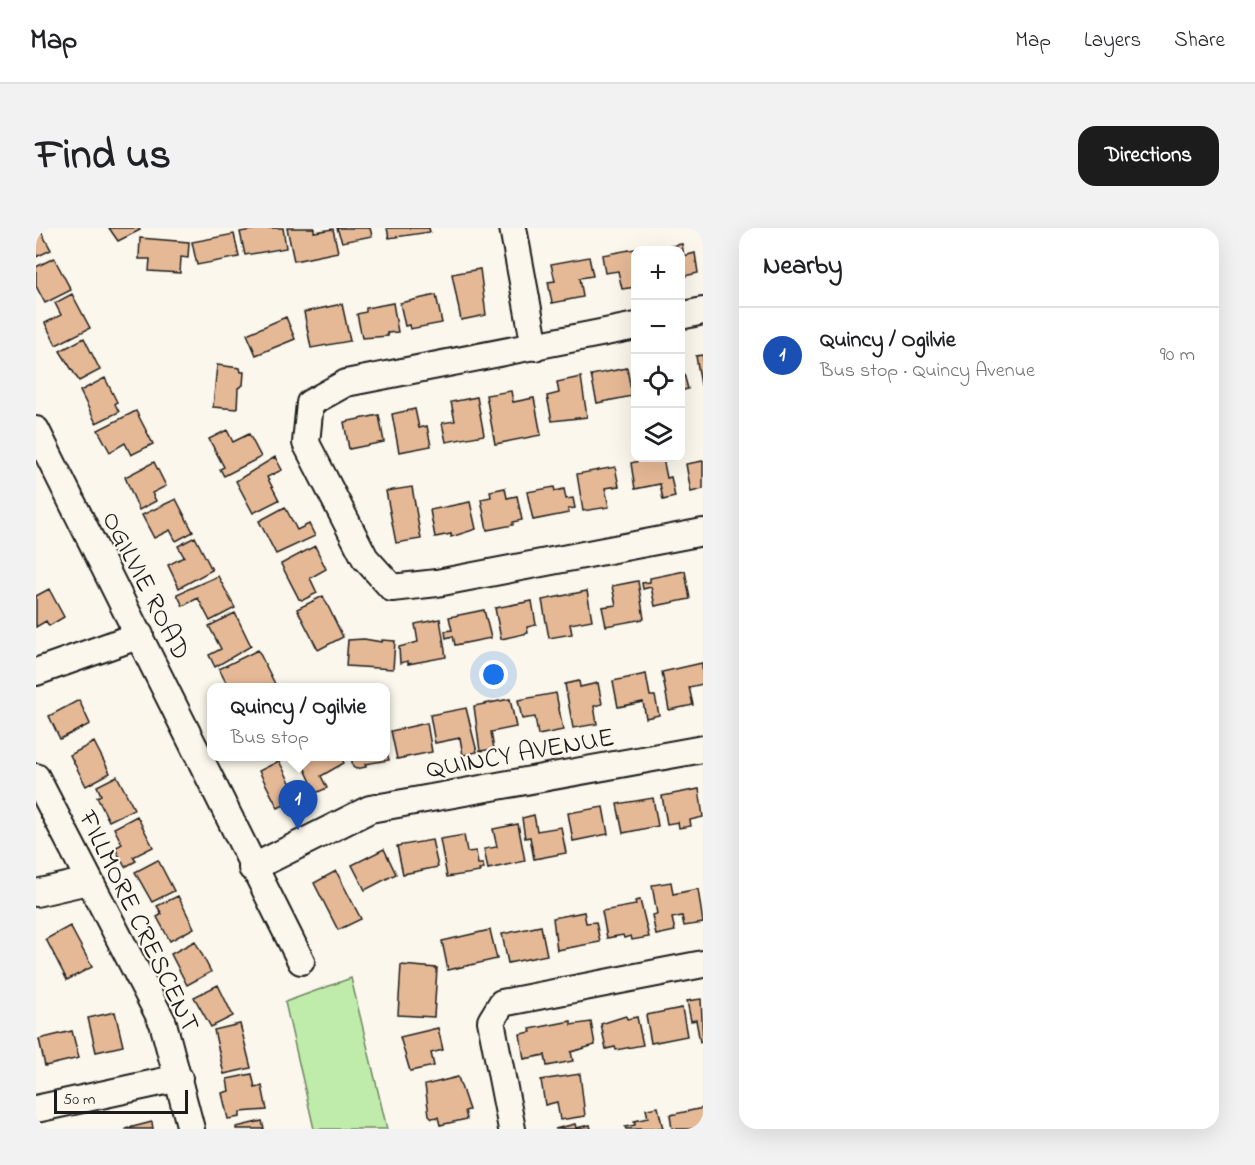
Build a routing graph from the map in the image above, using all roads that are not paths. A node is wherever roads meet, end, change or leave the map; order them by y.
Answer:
1 (513, 228) edge
2 (703, 311) edge
3 (685, 315) edge
4 (631, 327) edge
5 (535, 347) junction
6 (36, 430) edge
7 (703, 532) edge
8 (140, 635) junction
9 (36, 672) edge
10 (703, 749) edge
11 (36, 777) edge
12 (252, 868) junction
13 (88, 881) junction
14 (36, 893) edge
15 (301, 961) dead end
16 (703, 964) edge
17 (179, 1078) junction
18 (36, 1109) edge
19 (190, 1129) edge
20 (512, 1129) edge

1 - 5 street
2 - 3 street
4 - 5 street
5 - 7 street
6 - 8 street, OGILVIE ROAD
8 - 9 street
8 - 12 street, OGILVIE ROAD
10 - 12 street, QUINCY AVENUE
11 - 13 street, FILLMORE CRESCENT
12 - 15 street, OGILVIE ROAD
13 - 14 street
13 - 17 street, FILLMORE CRESCENT
16 - 20 street
17 - 18 street
17 - 19 street, FILLMORE CRESCENT

